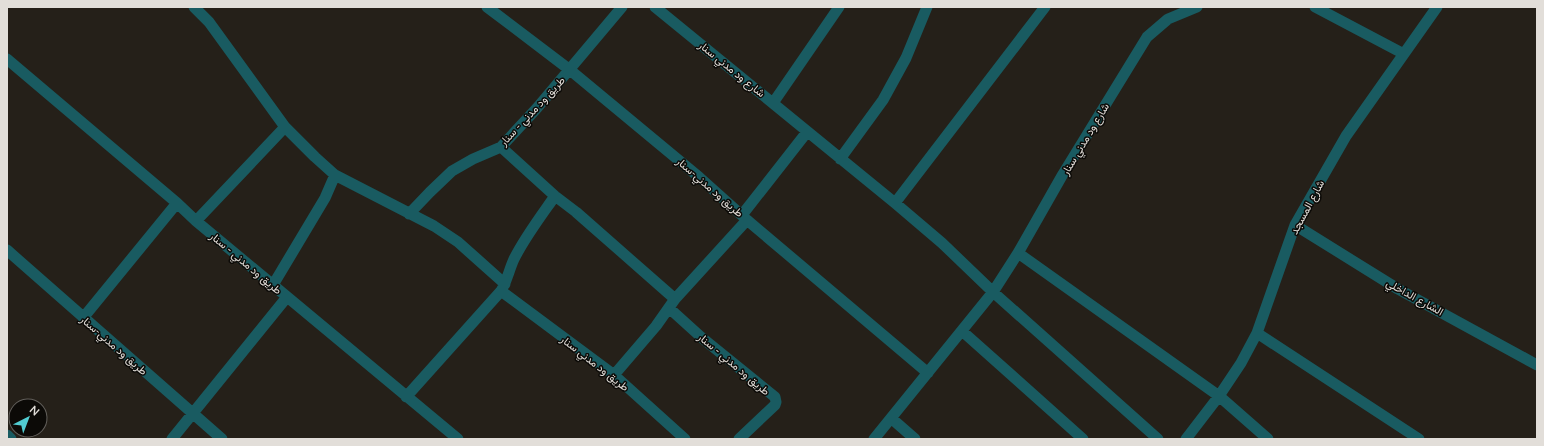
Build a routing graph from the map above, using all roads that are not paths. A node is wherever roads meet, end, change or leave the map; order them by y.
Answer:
1 (194, 7) edge
2 (487, 7) edge
3 (622, 7) edge
4 (655, 7) edge
5 (839, 7) edge
6 (927, 7) edge
7 (1045, 7) edge
8 (1197, 7) edge
9 (1315, 7) edge
10 (1437, 7) edge
11 (669, 11) edge
12 (1404, 54) junction
13 (7, 60) edge
14 (570, 70) junction
15 (773, 103) junction
16 (285, 127) junction
17 (807, 132) junction
18 (501, 147) junction
19 (840, 159) junction
20 (335, 175) junction
21 (555, 196) junction
22 (177, 203) junction
23 (895, 203) junction
24 (409, 214) junction
25 (745, 217) junction
26 (196, 221) junction
27 (1295, 225) junction
28 (7, 250) edge
29 (1018, 253) junction
30 (273, 285) junction
31 (503, 288) junction
32 (993, 292) junction
33 (287, 297) junction
34 (672, 303) junction
35 (83, 318) junction
36 (962, 331) junction
37 (1257, 333) junction
38 (1537, 365) edge
39 (928, 374) junction
40 (614, 375) junction
41 (1219, 396) junction
42 (406, 397) junction
43 (192, 413) junction
44 (891, 418) junction
45 (7, 435) edge
46 (11, 439) edge
47 (172, 439) edge
48 (222, 439) edge
49 (458, 439) edge
50 (685, 439) edge
51 (740, 439) edge
52 (874, 439) edge
53 (915, 439) edge
54 (1083, 439) edge
55 (1158, 439) edge
56 (1186, 439) edge
57 (1268, 439) edge
58 (1420, 439) edge

1 - 16 street
2 - 14 street, طريق ود مدني-سنار
3 - 14 street, طريق ود مدني - سنار
4 - 11 street, شارع ود مدني سنار
5 - 15 street
6 - 19 street
7 - 23 street
8 - 29 street, شارع ود مدني سنار
9 - 12 street
10 - 12 street, شارع المسجد
11 - 15 street, شارع ود مدني سنار
12 - 27 street, شارع المسجد
13 - 22 street, طريق ود مدني - سنار
14 - 18 street, طريق ود مدني - سنار
14 - 25 street, طريق ود مدني-سنار
15 - 17 street, شارع ود مدني سنار
16 - 20 street
16 - 26 street
17 - 19 street, شارع ود مدني سنار
17 - 25 street
18 - 21 street
18 - 24 street, طريق ود مدني - سنار
19 - 23 street, شارع ود مدني سنار
20 - 24 street
20 - 30 street
21 - 31 street
21 - 34 street
22 - 26 street, طريق ود مدني - سنار
22 - 35 street
23 - 32 street, شارع ود مدني سنار
24 - 31 street
25 - 34 street
25 - 39 street, طريق ود مدني-سنار
26 - 30 street, طريق ود مدني - سنار
27 - 37 street, شارع المسجد
27 - 38 street, الشارع الداخلي
28 - 35 street, طريق ود مدني-سنار
29 - 32 street, شارع ود مدني سنار
29 - 41 street
30 - 33 street, طريق ود مدني - سنار
31 - 40 street, طريق ود مدني سنار
31 - 42 street
32 - 36 street
32 - 55 street, شارع ود مدني سنار
33 - 42 street, طريق ود مدني - سنار
33 - 43 street
34 - 40 street
34 - 51 street, طريق ود مدني - سنار
35 - 43 street, طريق ود مدني-سنار
36 - 39 street
36 - 54 street
37 - 41 street, شارع المسجد
37 - 58 street
39 - 44 street
40 - 50 street, طريق ود مدني سنار
41 - 56 street, شارع المسجد
41 - 57 street
42 - 49 street, طريق ود مدني - سنار
43 - 47 street
43 - 48 street, طريق ود مدني-سنار
44 - 52 street
44 - 53 street
45 - 46 street

